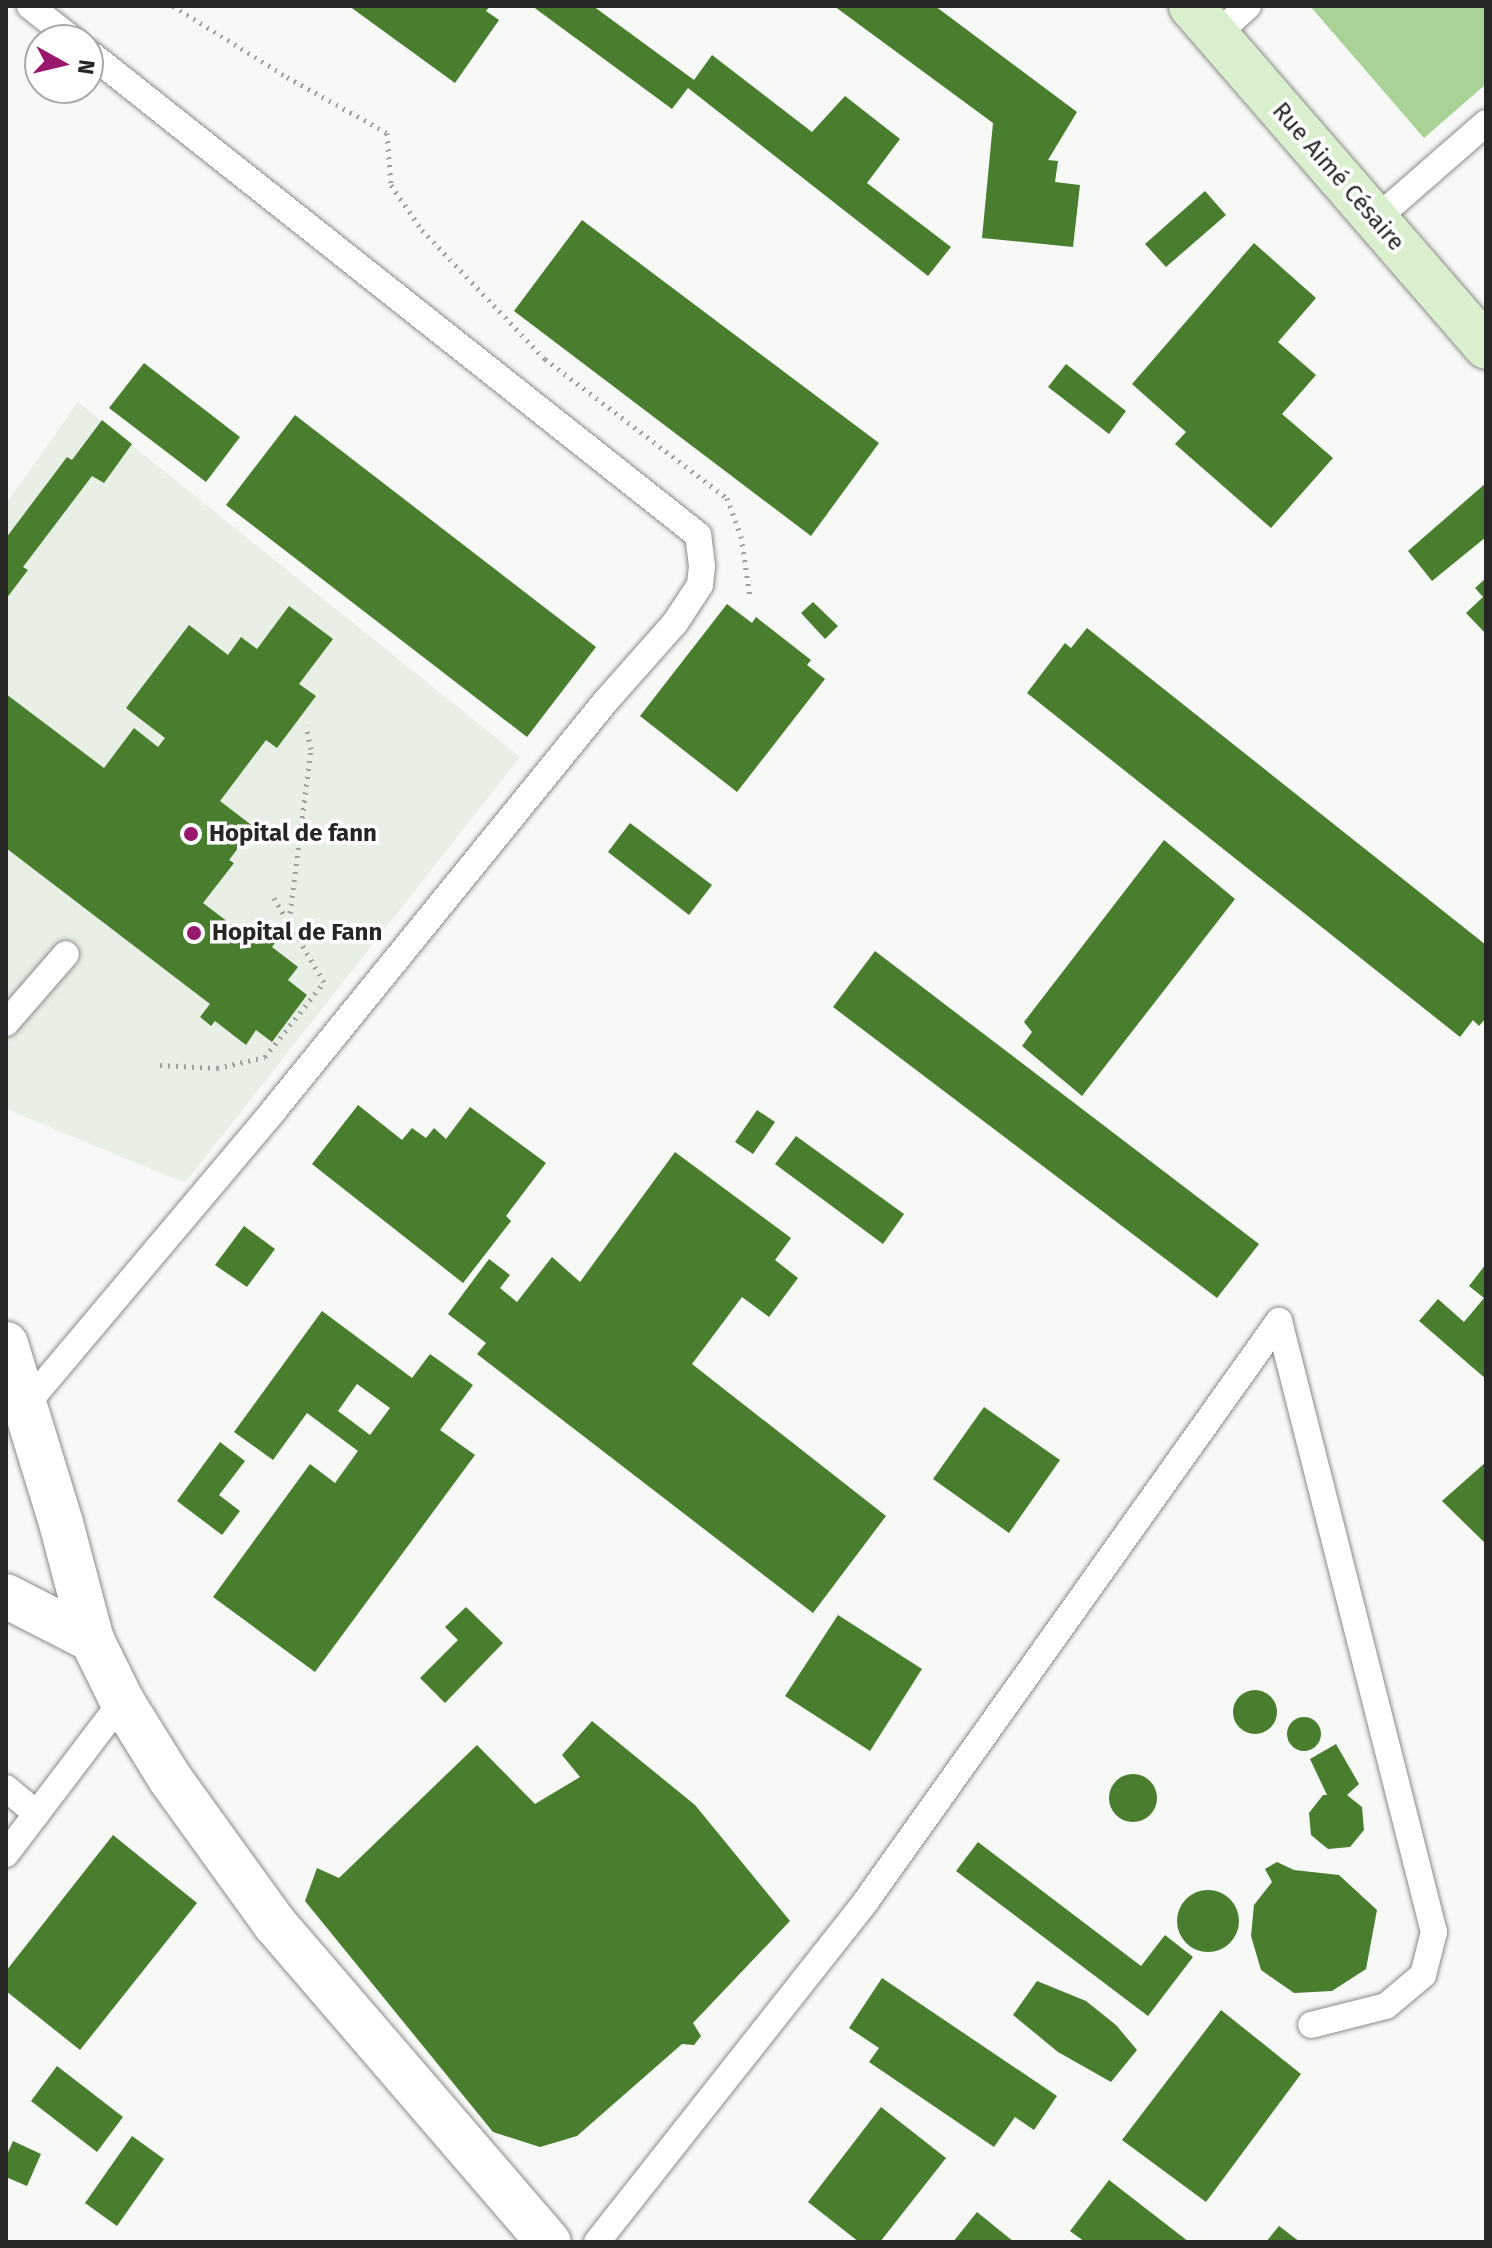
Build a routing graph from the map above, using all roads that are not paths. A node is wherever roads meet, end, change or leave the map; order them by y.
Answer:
1 (30, 6) edge
2 (1248, 6) edge
3 (1204, 20) edge
4 (53, 24) edge
5 (104, 65) edge
6 (1486, 123) edge
7 (1376, 219) junction
8 (1486, 347) edge
9 (66, 954) dead end
10 (6, 1023) edge
11 (6, 1344) edge
12 (25, 1406) junction
13 (6, 1596) edge
14 (92, 1640) junction
15 (122, 1701) junction
16 (6, 1788) edge
17 (37, 1814) junction
18 (6, 1854) edge
19 (1311, 2025) dead end
20 (549, 2242) edge
21 (597, 2242) edge

1 - 4 lane
2 - 3 lane
3 - 7 street, Rue Aimé Césaire
5 - 12 lane
6 - 7 lane
7 - 8 street, Rue Aimé Césaire
9 - 10 lane
11 - 12 street
12 - 14 street
13 - 14 street
14 - 15 street
15 - 17 lane
15 - 20 street
16 - 17 lane
17 - 18 lane
19 - 21 lane

